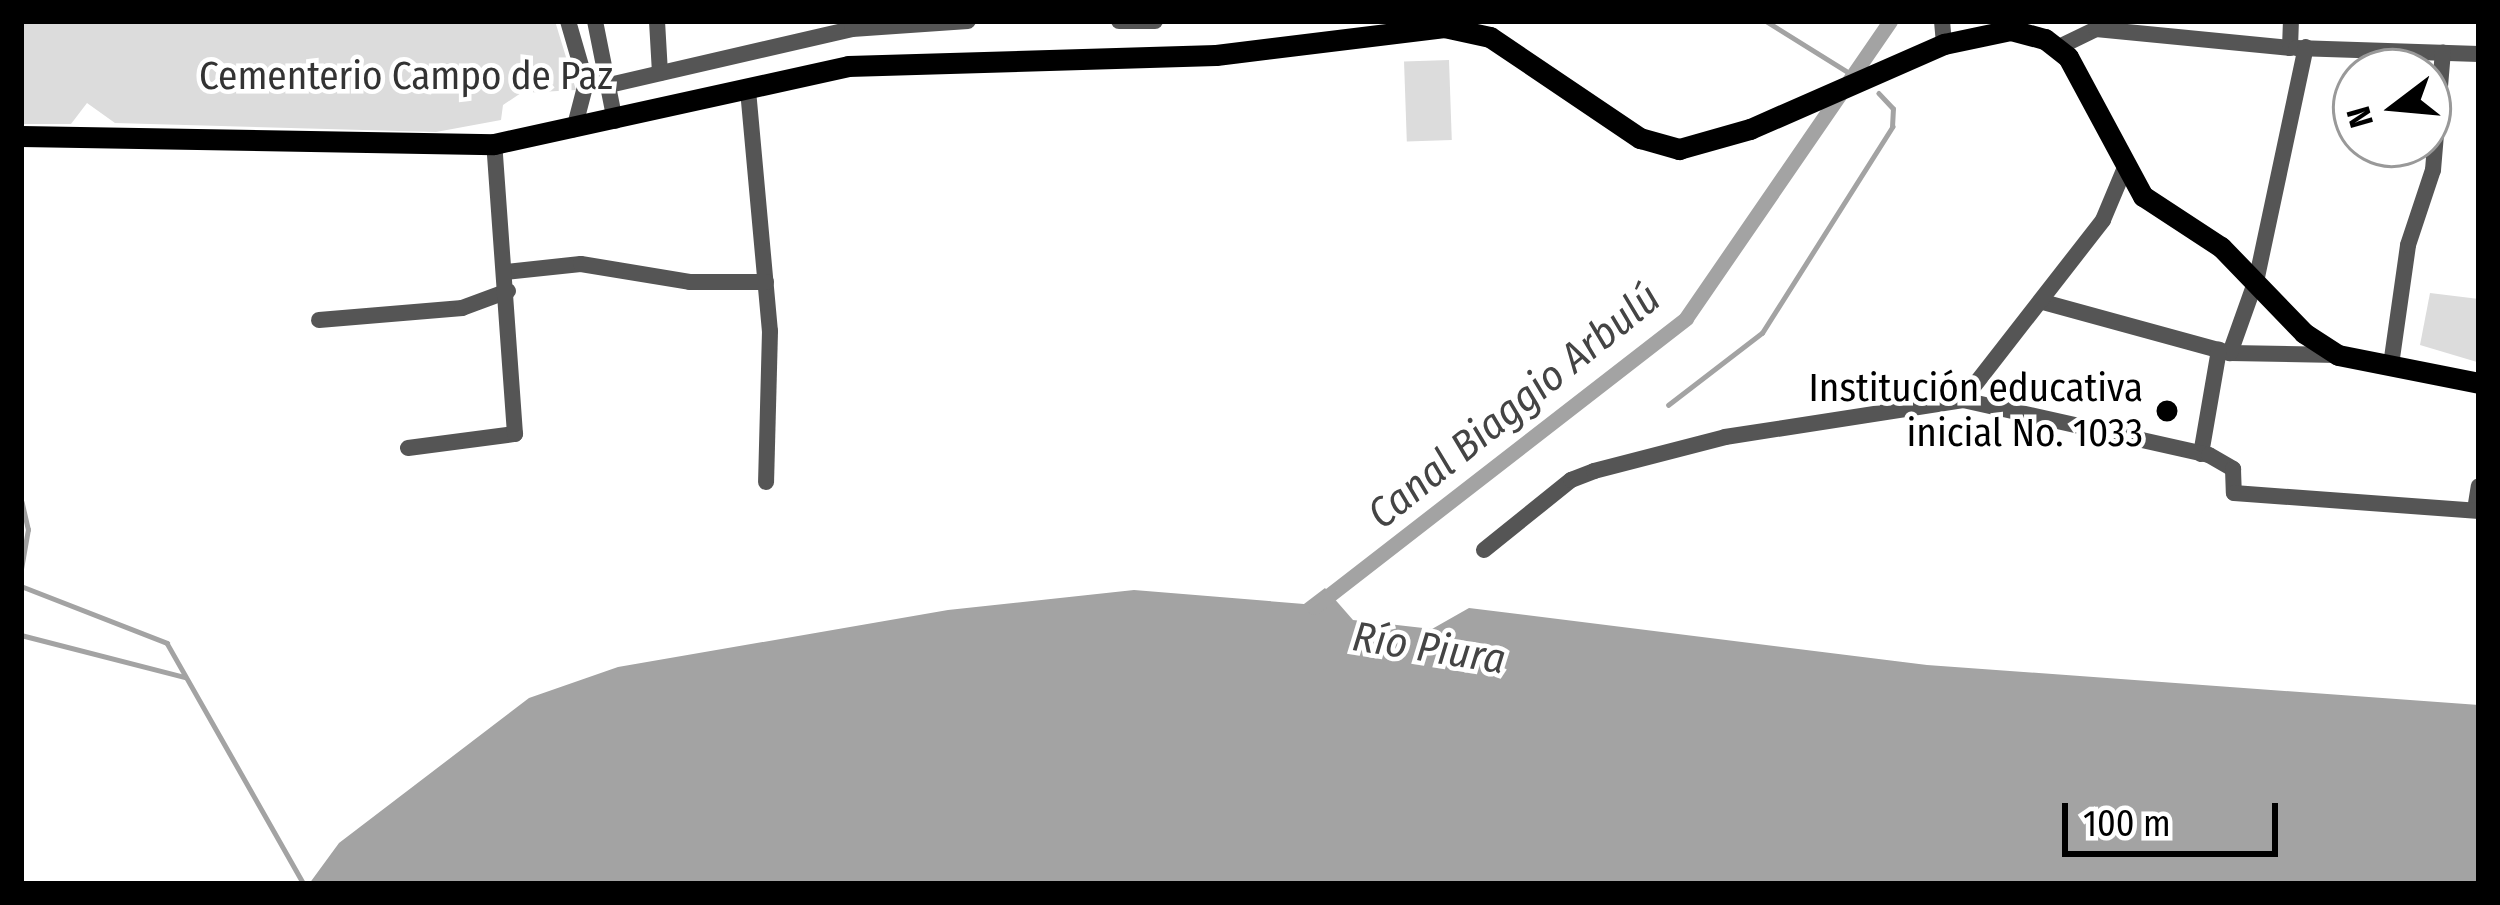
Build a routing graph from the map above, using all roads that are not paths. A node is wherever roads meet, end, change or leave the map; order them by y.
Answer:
1 (568, 21) edge
2 (595, 21) edge
3 (657, 21) edge
4 (968, 21) edge
5 (1119, 21) edge
6 (1155, 21) edge
7 (2291, 21) edge
8 (1413, 26) edge
9 (1943, 32) edge
10 (2059, 47) junction
11 (2298, 48) junction
12 (2332, 49) edge
13 (660, 73) junction
14 (605, 86) junction
15 (748, 90) junction
16 (615, 121) junction
17 (574, 129) junction
18 (21, 136) edge
19 (494, 144) junction
20 (2433, 168) edge
21 (2123, 170) junction
22 (2257, 278) junction
23 (507, 281) junction
24 (766, 282) junction
25 (2043, 302) junction
26 (319, 320) dead end
27 (2224, 351) junction
28 (2338, 356) junction
29 (2391, 364) junction
30 (2479, 383) edge
31 (1963, 400) junction
32 (408, 448) dead end
33 (2201, 454) junction
34 (766, 482) dead end
35 (2479, 486) edge
36 (2477, 510) edge
37 (1484, 550) dead end

1 - 17 street
2 - 14 street
3 - 13 street
4 - 13 street
5 - 6 street
7 - 11 street
8 - 9 main road
8 - 15 main road
9 - 10 main road
10 - 11 street
10 - 21 main road
11 - 12 street
11 - 22 street
13 - 14 street
14 - 16 street
15 - 16 main road
15 - 24 street
16 - 17 main road
17 - 19 main road
18 - 19 main road
19 - 23 street
20 - 29 street
21 - 22 main road
21 - 25 street
22 - 27 street
22 - 28 main road
23 - 24 street
23 - 26 street
23 - 32 street
24 - 34 street
25 - 27 street
25 - 31 street
27 - 28 street
27 - 33 street
28 - 29 main road
29 - 30 main road
31 - 33 street
31 - 37 street
33 - 36 street
35 - 36 street

